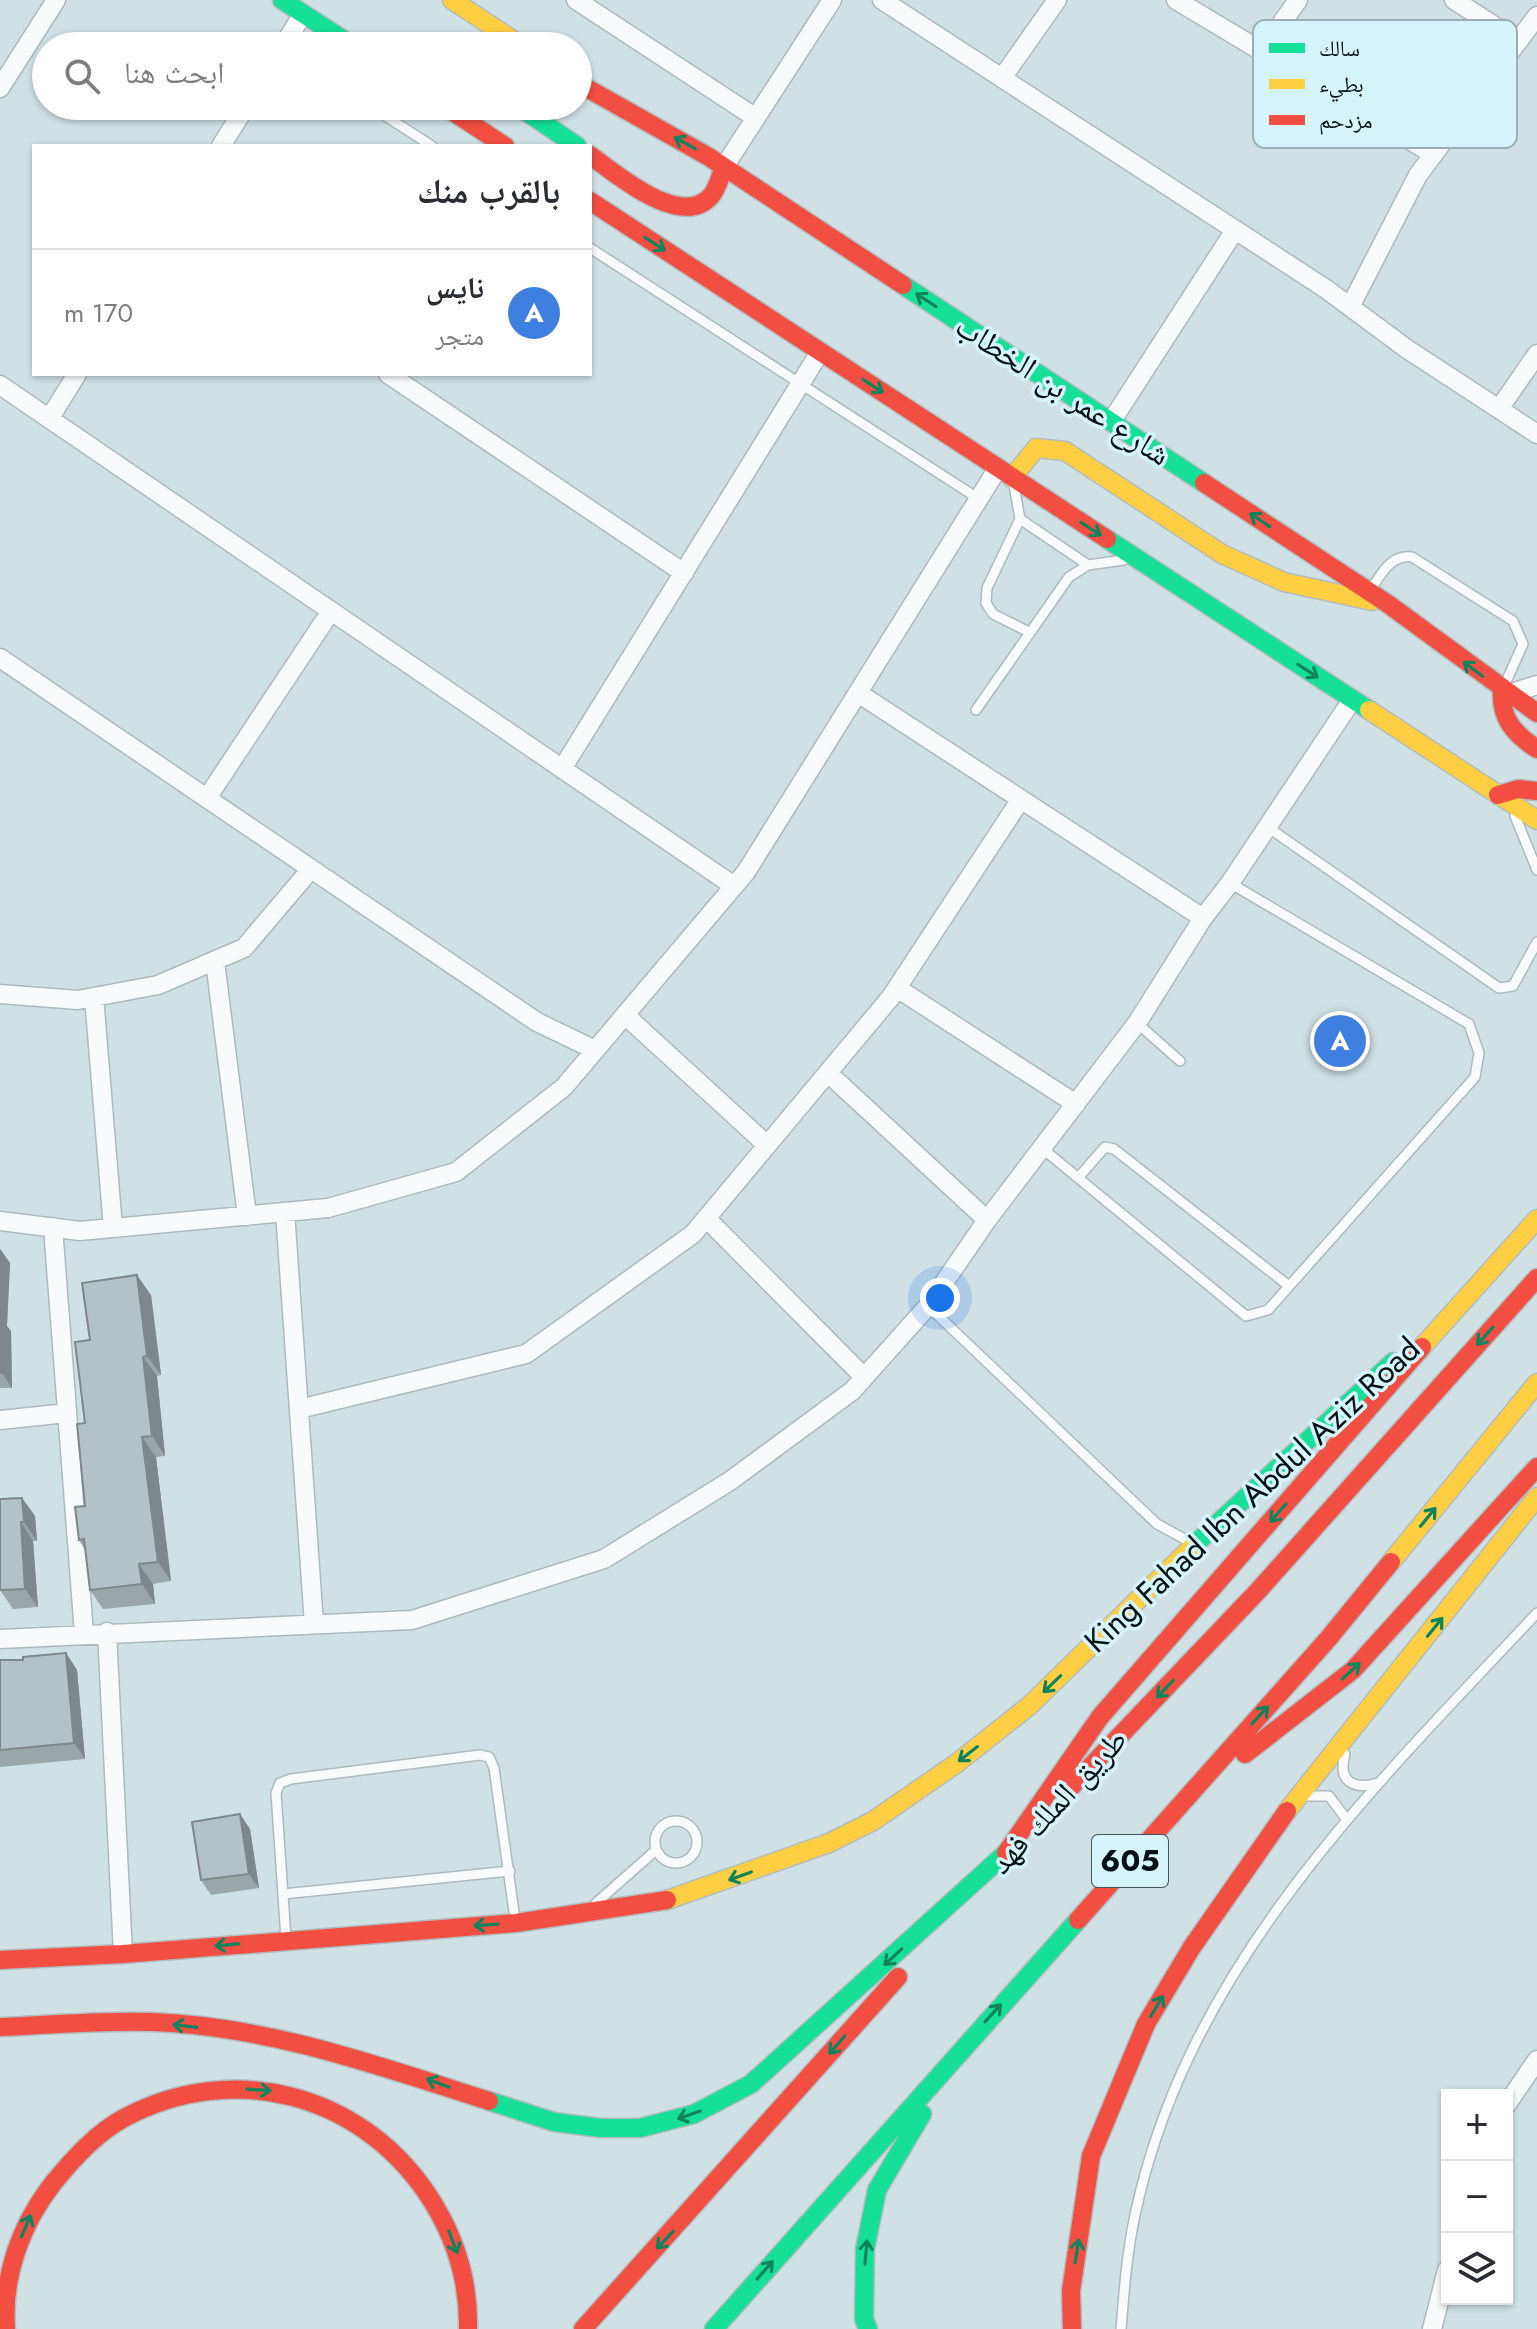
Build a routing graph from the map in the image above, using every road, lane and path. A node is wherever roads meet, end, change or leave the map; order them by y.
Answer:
1 (56, 0) edge
2 (282, 0) edge
3 (452, 0) edge
4 (576, 0) edge
5 (832, 0) edge
6 (882, 0) edge
7 (1057, 0) edge
8 (1176, 0) edge
9 (1298, 0) edge
10 (1454, 0) edge
11 (303, 14) junction
12 (1537, 16) edge
13 (1284, 20) edge
14 (1485, 20) edge
15 (36, 32) edge
16 (292, 32) edge
17 (333, 32) edge
18 (501, 32) edge
19 (32, 38) edge
20 (1518, 41) edge
21 (1253, 46) edge
22 (1002, 78) junction
23 (0, 88) edge
24 (592, 91) edge
25 (756, 118) junction
26 (237, 120) edge
27 (392, 120) edge
28 (465, 120) edge
29 (539, 120) edge
30 (222, 144) edge
31 (429, 144) edge
32 (502, 144) edge
33 (574, 144) edge
34 (1423, 148) edge
35 (1438, 148) edge
36 (1433, 154) junction
37 (592, 156) edge
38 (724, 167) junction
39 (592, 202) edge
40 (1235, 230) junction
41 (592, 249) edge
42 (1350, 307) junction
43 (820, 352) junction
44 (1537, 354) edge
45 (76, 376) edge
46 (391, 376) edge
47 (800, 384) junction
48 (0, 385) edge
49 (1499, 409) junction
50 (49, 419) junction
51 (1111, 422) junction
52 (1537, 434) edge
53 (1005, 473) junction
54 (979, 499) junction
55 (1020, 519) junction
56 (1136, 558) junction
57 (1088, 565) junction
58 (684, 573) junction
59 (1369, 592) junction
60 (1388, 604) junction
61 (331, 611) junction
62 (1029, 632) junction
63 (0, 658) edge
64 (1537, 685) edge
65 (1505, 692) junction
66 (858, 693) junction
67 (1352, 700) junction
68 (976, 710) dead end
69 (1537, 713) edge
70 (1537, 749) edge
71 (562, 769) junction
72 (1537, 791) edge
73 (207, 798) junction
74 (1503, 798) junction
75 (1021, 799) junction
76 (1537, 820) edge
77 (1266, 826) junction
78 (311, 869) junction
79 (1537, 870) edge
80 (1230, 883) junction
81 (734, 886) junction
82 (1203, 918) junction
83 (1537, 942) edge
84 (215, 961) junction
85 (897, 988) junction
86 (0, 994) edge
87 (94, 997) junction
88 (625, 1015) junction
89 (1137, 1023) junction
90 (595, 1050) junction
91 (1180, 1061) dead end
92 (828, 1073) junction
93 (1076, 1104) junction
94 (767, 1145) junction
95 (1043, 1149) junction
96 (1078, 1178) junction
97 (285, 1212) junction
98 (247, 1216) junction
99 (706, 1218) junction
100 (1537, 1219) edge
101 (987, 1220) junction
102 (0, 1221) edge
103 (53, 1227) junction
104 (113, 1228) junction
105 (1537, 1278) edge
106 (1476, 1285) junction
107 (1289, 1286) junction
108 (928, 1306) junction
109 (863, 1376) junction
110 (1537, 1383) edge
111 (299, 1409) junction
112 (67, 1413) junction
113 (0, 1420) edge
114 (1537, 1467) edge
115 (1537, 1497) edge
116 (1537, 1509) edge
117 (1511, 1532) junction
118 (1194, 1545) junction
119 (1537, 1613) edge
120 (314, 1624) junction
121 (107, 1632) junction
122 (84, 1634) junction
123 (0, 1639) edge
124 (1351, 1733) junction
125 (1378, 1783) junction
126 (1296, 1799) junction
127 (1179, 1805) junction
128 (1347, 1820) junction
129 (1012, 1847) junction
130 (656, 1850) junction
131 (510, 1871) junction
132 (283, 1894) junction
133 (585, 1913) junction
134 (516, 1923) junction
135 (286, 1940) junction
136 (123, 1954) junction
137 (0, 1960) edge
138 (0, 2027) edge
139 (957, 2053) junction
140 (1537, 2060) edge
141 (1513, 2095) edge
142 (1441, 2294) edge
143 (6, 2329) edge
144 (468, 2329) edge
145 (583, 2329) edge
146 (714, 2329) edge
147 (868, 2329) edge
148 (1072, 2329) edge
149 (1121, 2329) edge
150 (1432, 2329) edge

1 - 15 street
2 - 11 main road
3 - 18 main road
4 - 25 street
5 - 25 street
6 - 22 street
7 - 22 street
8 - 21 street
9 - 13 street
10 - 14 street
11 - 16 street
11 - 17 main road
12 - 20 street
19 - 23 street
22 - 40 street
38 -> 24 main road, شارع عمر بن الخطاب
25 - 38 street
26 - 30 street
27 - 31 lane
28 - 32 main road
29 - 33 main road
34 - 36 street
35 - 36 street
36 - 42 street
37 - 38 main road
51 -> 38 main road, شارع عمر بن الخطاب
39 -> 43 main road
40 - 42 street
40 - 51 street
41 - 47 lane
42 - 49 street
43 - 47 street
43 -> 53 main road
44 - 49 street
45 - 50 street
46 - 58 street
47 - 54 lane
47 - 58 street
48 - 50 street
49 - 52 street
50 - 61 street
59 -> 51 main road, شارع عمر بن الخطاب
53 - 54 street
53 - 55 lane
53 -> 56 main road
53 - 60 main road
54 - 66 street
55 - 57 lane
55 - 62 lane
56 - 57 lane
56 -> 67 main road
57 - 62 lane
58 - 71 street
59 - 60 main road, شارع عمر بن الخطاب
59 - 65 lane
65 -> 60 main road, شارع عمر بن الخطاب
61 - 71 street
61 - 73 street
62 - 68 lane
63 - 73 street
64 - 65 street
65 - 69 main road, شارع عمر بن الخطاب
65 - 70 main road
66 - 75 street
66 - 81 street
67 - 74 main road
67 - 77 street
71 - 81 street
72 - 74 main road
73 - 78 street
74 - 76 main road
74 - 79 lane
75 - 82 street
75 - 85 street
77 - 80 street
77 - 83 lane
78 - 84 street
78 - 90 street
80 - 82 street
80 - 107 lane
81 - 88 street
82 - 89 street
84 - 87 street
84 - 98 street
85 - 92 street
85 - 93 street
86 - 87 street
87 - 104 street
88 - 90 street
88 - 94 street
89 - 91 lane
89 - 93 street
90 - 97 street
92 - 94 street
92 - 101 street
93 - 95 street
94 - 99 street
95 - 96 lane
95 - 101 street
96 - 107 lane
96 - 107 lane
97 - 98 street
97 - 111 street
98 - 104 street
99 - 109 street
99 - 111 street
100 - 106 main road
101 - 108 street
102 - 103 street
103 - 104 street
103 - 112 street
105 -> 129 main road, طريق الملك فهد
106 - 118 main road, King Fahad Ibn Abdul Aziz Road
106 -> 129 main road
108 - 109 street
108 - 118 lane
109 - 120 street
127 -> 110 main road, 605
111 - 120 street
112 - 113 street
112 - 122 street
127 -> 114 main road
115 - 117 main road
116 - 117 lane
124 -> 117 main road
118 -> 133 main road, King Fahad Ibn Abdul Aziz Road
119 - 125 lane
120 - 121 street
121 - 122 street
121 - 136 street
122 - 123 street
124 - 125 lane
124 - 126 main road
125 - 128 lane
126 - 128 lane
148 -> 126 main road
139 -> 127 main road, 605
128 - 149 lane
129 -> 138 main road
129 -> 145 main road, طريق الملك فهد
130 - 130 lane
130 - 133 lane
131 - 132 lane
131 - 132 lane
131 - 134 lane
132 - 135 lane
133 - 134 main road, King Fahad Ibn Abdul Aziz Road
134 -> 135 main road, King Fahad Ibn Abdul Aziz Road
135 -> 136 main road, King Fahad Ibn Abdul Aziz Road
136 - 137 main road, King Fahad Ibn Abdul Aziz Road
146 -> 139 main road, 605
147 -> 139 main road
140 - 141 street
142 - 150 street
143 -> 144 main road

